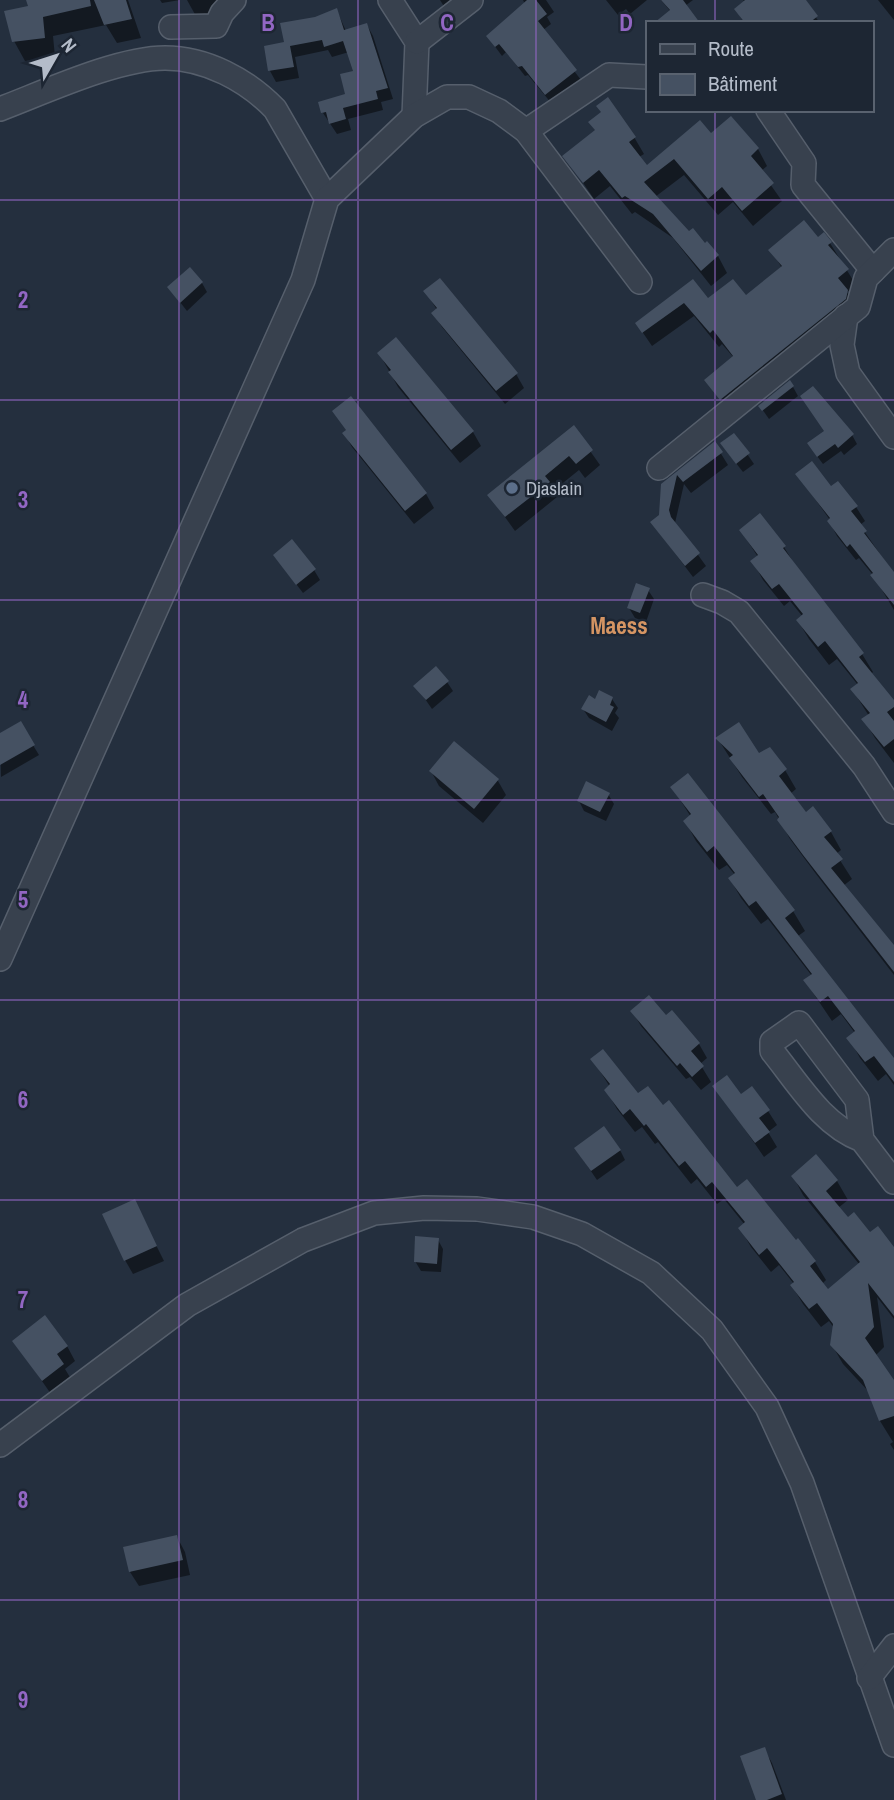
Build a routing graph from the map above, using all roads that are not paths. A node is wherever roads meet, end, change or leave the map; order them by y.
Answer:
1 (234, 0) edge
2 (390, 0) edge
3 (471, 0) edge
4 (171, 26) dead end
5 (417, 42) junction
6 (646, 77) edge
7 (0, 109) edge
8 (769, 112) edge
9 (414, 116) junction
10 (526, 131) junction
11 (327, 199) junction
12 (894, 250) edge
13 (873, 271) junction
14 (640, 282) dead end
15 (846, 316) junction
16 (894, 437) edge
17 (659, 468) dead end
18 (703, 595) dead end
19 (894, 811) edge
20 (0, 959) edge
21 (862, 1140) junction
22 (894, 1182) edge
23 (0, 1424) edge
24 (27, 1424) junction
25 (0, 1445) edge
26 (894, 1646) edge
27 (869, 1678) junction
28 (894, 1745) edge

1 - 4 street
2 - 5 street
3 - 5 street
5 - 9 street
6 - 10 street
7 - 11 street
8 - 13 street
9 - 10 street
9 - 11 street
10 - 14 street
11 - 20 street
12 - 13 street
13 - 15 street
15 - 16 street
15 - 17 street
18 - 19 street
21 - 21 street
21 - 22 street
23 - 24 street
24 - 25 street
24 - 27 street
26 - 27 street
27 - 28 street

